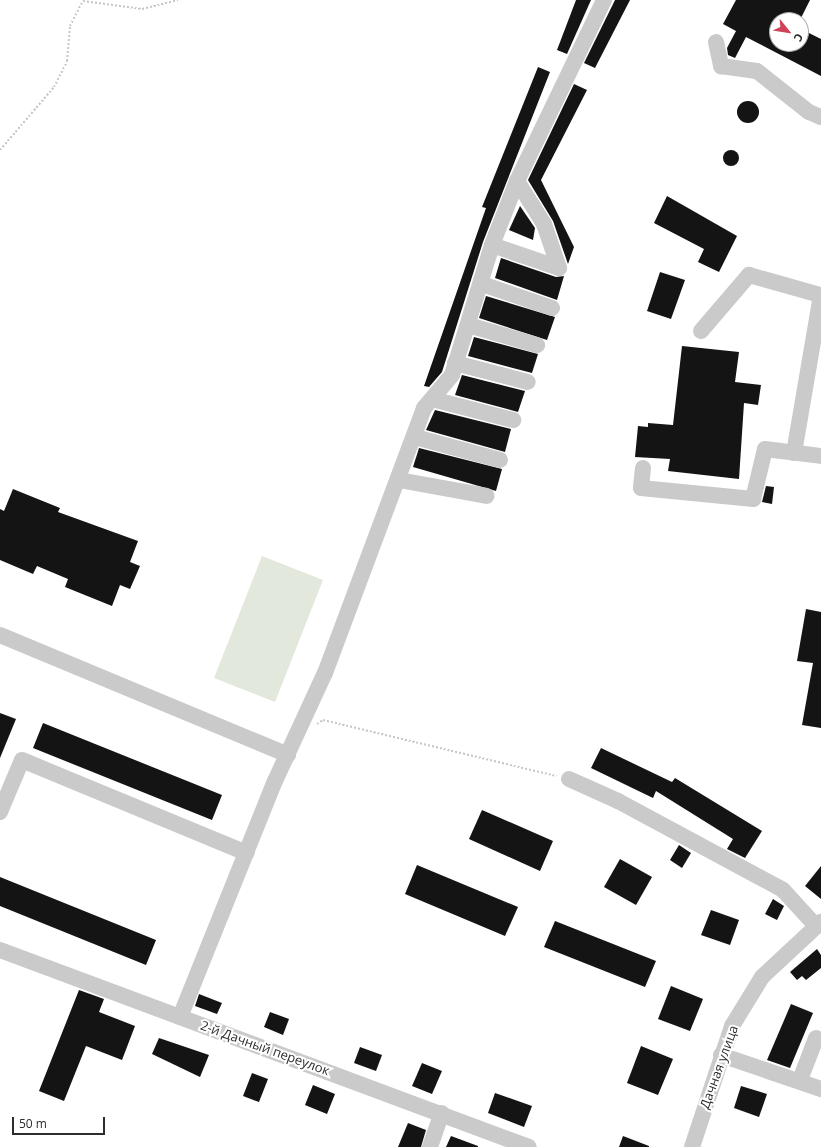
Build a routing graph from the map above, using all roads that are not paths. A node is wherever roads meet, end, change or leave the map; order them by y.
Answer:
1 (604, 0) edge
2 (716, 42) dead end
3 (821, 117) edge
4 (517, 182) junction
5 (492, 245) junction
6 (482, 284) junction
7 (821, 295) edge
8 (552, 308) dead end
9 (468, 325) junction
10 (701, 331) dead end
11 (537, 345) dead end
12 (454, 363) junction
13 (528, 382) dead end
14 (432, 399) junction
15 (513, 420) dead end
16 (416, 437) junction
17 (794, 453) junction
18 (821, 456) edge
19 (500, 460) dead end
20 (643, 468) dead end
21 (399, 480) junction
22 (487, 496) dead end
23 (0, 635) edge
24 (288, 755) junction
25 (569, 779) road end
26 (0, 812) edge
27 (247, 853) junction
28 (818, 924) edge
29 (0, 950) edge
30 (180, 1017) junction
31 (816, 1038) dead end
32 (721, 1055) junction
33 (800, 1080) junction
34 (821, 1090) edge
35 (442, 1113) junction
36 (430, 1147) edge
37 (529, 1147) edge
38 (692, 1147) edge

1 - 4 street
2 - 3 street
4 - 5 street
4 - 5 street
5 - 6 street
6 - 8 street
6 - 9 street
7 - 10 street
7 - 17 street
9 - 11 street
9 - 12 street
12 - 13 street
12 - 14 street
14 - 15 street
14 - 16 street
16 - 19 street
16 - 21 street
17 - 18 street
17 - 20 street
21 - 22 street
21 - 24 street
23 - 24 street
24 - 27 street
25 - 28 street
26 - 27 street
27 - 30 street
28 - 32 street, Дачная улица
29 - 30 street, 2-й Дачный переулок
30 - 35 street, 2-й Дачный переулок
31 - 33 street
32 - 33 street
32 - 38 street, Дачная улица
33 - 34 street
35 - 36 street
35 - 37 street, 2-й Дачный переулок

